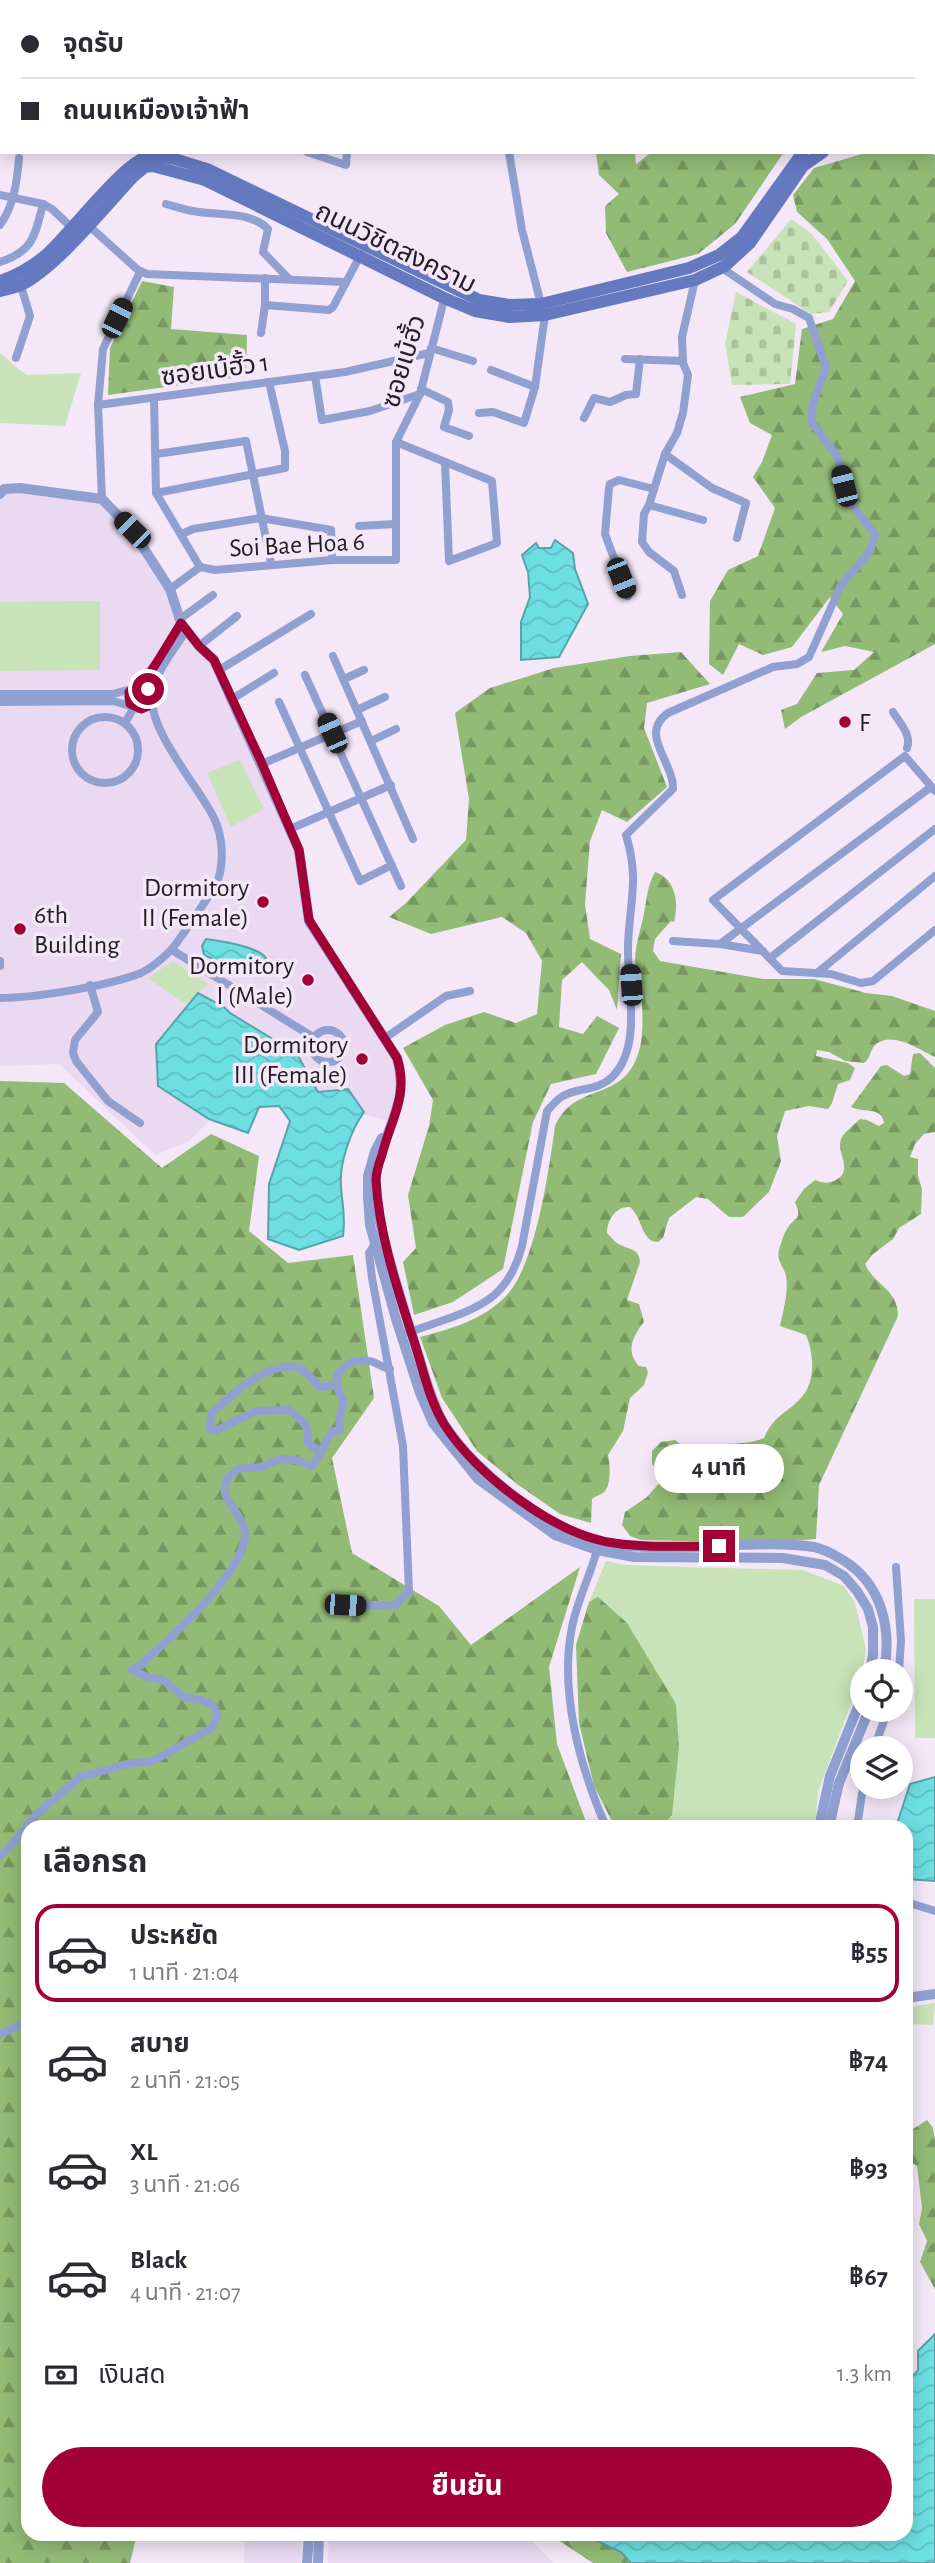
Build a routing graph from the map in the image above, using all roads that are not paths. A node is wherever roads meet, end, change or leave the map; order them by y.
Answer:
1 (313, 154) edge
2 (346, 154) edge
3 (509, 154) edge
4 (802, 154) edge
5 (820, 154) edge
6 (177, 156) edge
7 (19, 158) dead end
8 (145, 159) edge
9 (0, 195) edge
10 (13, 197) junction
11 (43, 204) junction
12 (166, 204) dead end
13 (0, 225) edge
14 (88, 225) junction
15 (72, 228) junction
16 (363, 251) junction
17 (0, 262) edge
18 (722, 268) junction
19 (140, 272) junction
20 (265, 278) junction
21 (289, 279) junction
22 (695, 280) junction
23 (0, 281) edge
24 (346, 282) junction
25 (21, 286) junction
26 (0, 291) edge
27 (446, 292) junction
28 (265, 306) junction
29 (543, 310) junction
30 (261, 333) dead end
31 (430, 351) junction
32 (16, 358) dead end
33 (625, 359) dead end
34 (640, 359) junction
35 (473, 361) dead end
36 (683, 361) junction
37 (491, 370) dead end
38 (315, 376) junction
39 (270, 382) junction
40 (535, 387) junction
41 (421, 392) junction
42 (154, 398) junction
43 (98, 405) junction
44 (479, 413) dead end
45 (584, 418) dead end
46 (469, 436) dead end
47 (396, 442) junction
48 (156, 454) junction
49 (666, 454) junction
50 (445, 463) junction
51 (253, 475) junction
52 (654, 489) junction
53 (0, 494) edge
54 (156, 494) junction
55 (102, 499) junction
56 (649, 505) junction
57 (261, 518) junction
58 (704, 520) dead end
59 (396, 524) junction
60 (359, 526) dead end
61 (182, 534) junction
62 (737, 538) dead end
63 (332, 560) junction
64 (396, 560) joint
65 (271, 563) junction
66 (200, 567) junction
67 (170, 589) junction
68 (213, 595) dead end
69 (682, 595) dead end
70 (628, 596) dead end
71 (311, 614) dead end
72 (237, 616) dead end
73 (182, 624) junction
74 (199, 646) junction
75 (333, 656) dead end
76 (219, 670) junction
77 (364, 670) dead end
78 (274, 673) dead end
79 (305, 675) dead end
80 (344, 679) junction
81 (134, 687) junction
82 (0, 694) edge
83 (152, 697) junction
84 (386, 697) dead end
85 (232, 699) junction
86 (0, 702) edge
87 (279, 702) dead end
88 (134, 707) junction
89 (357, 710) junction
90 (892, 712) dead end
91 (362, 721) junction
92 (125, 723) junction
93 (396, 729) dead end
94 (332, 733) junction
95 (372, 741) junction
96 (300, 748) junction
97 (907, 748) dead end
98 (262, 764) junction
99 (391, 785) junction
100 (933, 789) edge
101 (361, 798) junction
102 (329, 812) junction
103 (935, 829) edge
104 (290, 830) junction
105 (413, 839) dead end
106 (392, 865) junction
107 (935, 876) edge
108 (401, 886) dead end
109 (742, 930) junction
110 (935, 930) edge
111 (673, 941) dead end
112 (720, 944) junction
113 (172, 950) junction
114 (763, 951) junction
115 (770, 958) junction
116 (817, 973) junction
117 (90, 985) junction
118 (470, 991) dead end
119 (0, 998) edge
120 (313, 1037) junction
121 (385, 1038) junction
122 (392, 1121) junction
123 (140, 1123) dead end
124 (375, 1244) junction
125 (406, 1332) junction
126 (390, 1369) junction
127 (336, 1385) junction
128 (319, 1451) junction
129 (783, 1545) junction
130 (597, 1550) junction
131 (783, 1558) junction
132 (896, 1567) dead end
133 (330, 1600) dead end
134 (872, 1659) edge
135 (887, 1659) edge
136 (900, 1659) edge
137 (852, 1722) edge
138 (864, 1722) edge
139 (861, 1799) edge
140 (31, 1820) edge
141 (604, 1820) edge
142 (821, 1820) edge
143 (831, 1820) edge
144 (858, 1820) edge
145 (21, 1833) edge
146 (0, 1855) edge
147 (913, 1904) edge
148 (935, 1911) edge
149 (935, 1994) edge
150 (913, 1997) edge
151 (21, 2025) edge
152 (0, 2034) edge
153 (309, 2541) edge
154 (320, 2541) edge
155 (307, 2563) edge
156 (318, 2563) edge

1 - 2 street
3 - 29 street
4 - 29 main road, ถนนวิชิตสงคราม
5 - 18 main road, ถนนวิชิตสงคราม
6 - 8 main road, ถนนวิชิตสงคราม
6 - 16 main road, ถนนวิชิตสงคราม
7 - 10 street
8 - 14 main road
8 - 15 main road
8 - 16 main road, ถนนวิชิตสงคราม
9 - 10 street
10 - 11 street
10 - 13 street
11 - 15 street
11 - 17 street
12 - 21 street
14 - 19 street
14 - 25 main road
15 - 23 main road
16 - 24 street
16 - 27 main road, ถนนวิชิตสงคราม
18 - 22 main road, ถนนวิชิตสงคราม
18 - 125 street
19 - 20 street
19 - 43 street
20 - 21 street
20 - 28 street
21 - 24 street
22 - 29 main road, ถนนวิชิตสงคราม
22 - 36 street
24 - 28 street
25 - 26 main road
25 - 32 street
27 - 29 main road, ถนนวิชิตสงคราม
27 - 31 street, ซอยเบ้ฮั้ว
28 - 30 street
29 - 40 street
31 - 35 street
31 - 38 street, ซอยเบ้ฮั้ว 1
31 - 41 street, ซอยเบ้ฮั้ว
33 - 34 street
34 - 36 street
34 - 45 street
36 - 49 street
37 - 40 street
38 - 39 street, ซอยเบ้ฮั้ว 1
38 - 41 street
39 - 42 street, ซอยเบ้ฮั้ว 1
39 - 51 street
40 - 44 street
41 - 46 street
41 - 47 street, ซอยเบ้ฮั้ว
42 - 43 street, ซอยเบ้ฮั้ว 1
42 - 48 street
43 - 55 street
47 - 50 street
47 - 59 street, ซอยเบ้ฮั้ว
48 - 51 street
48 - 54 street
49 - 52 street
49 - 62 street
50 - 50 street
51 - 54 street
51 - 57 street
52 - 56 street
52 - 70 street
53 - 55 street
54 - 61 street
55 - 67 street
56 - 58 street
56 - 69 street
57 - 61 street
57 - 63 street
57 - 65 street
59 - 60 street
59 - 64 street, ซอยเบ้ฮั้ว
61 - 66 street
63 - 64 street, Soi Bae Hoa 6
63 - 65 street, Soi Bae Hoa 6
65 - 66 street, Soi Bae Hoa 6
66 - 67 street
67 - 73 street
68 - 73 street
71 - 76 street
72 - 74 street
73 - 74 street
73 - 81 street
73 - 83 street
74 - 76 street
75 - 80 street
76 - 85 street
77 - 80 street
78 - 85 street
79 - 94 street
80 - 89 street
81 - 82 street
81 - 83 street
81 - 88 street
83 - 88 street
83 - 113 street
84 - 89 street
85 - 98 street
86 - 88 street
87 - 96 street
88 - 92 street
89 - 91 street
90 - 97 street
91 - 94 street
91 - 95 street
92 - 92 street
93 - 95 street
94 - 96 street
94 - 101 street
95 - 99 street
96 - 98 street
96 - 102 street
98 - 104 street
99 - 101 street
99 - 105 street
100 - 109 street
100 - 109 street
101 - 102 street
101 - 106 street
102 - 104 street
102 - 106 street
103 - 115 street
104 - 121 street
106 - 108 street
107 - 116 street
109 - 112 street
109 - 114 street
110 - 116 street
111 - 112 street
112 - 114 street
113 - 117 street
113 - 120 street
114 - 115 street
115 - 116 street
117 - 119 street
117 - 123 street
118 - 121 street
120 - 120 street
121 - 122 street
122 - 124 street
122 - 125 street
124 - 125 street
124 - 126 street
125 - 129 street
125 - 130 street
126 - 127 street
126 - 133 street
127 - 128 street
127 - 128 street
128 - 140 street
129 - 131 street
129 - 135 street
130 - 131 street
130 - 141 street
131 - 134 street
132 - 136 street
137 - 142 street
138 - 143 street
139 - 144 street
145 - 146 street
147 - 148 street
149 - 150 street
151 - 152 street
153 - 155 street
154 - 156 street

